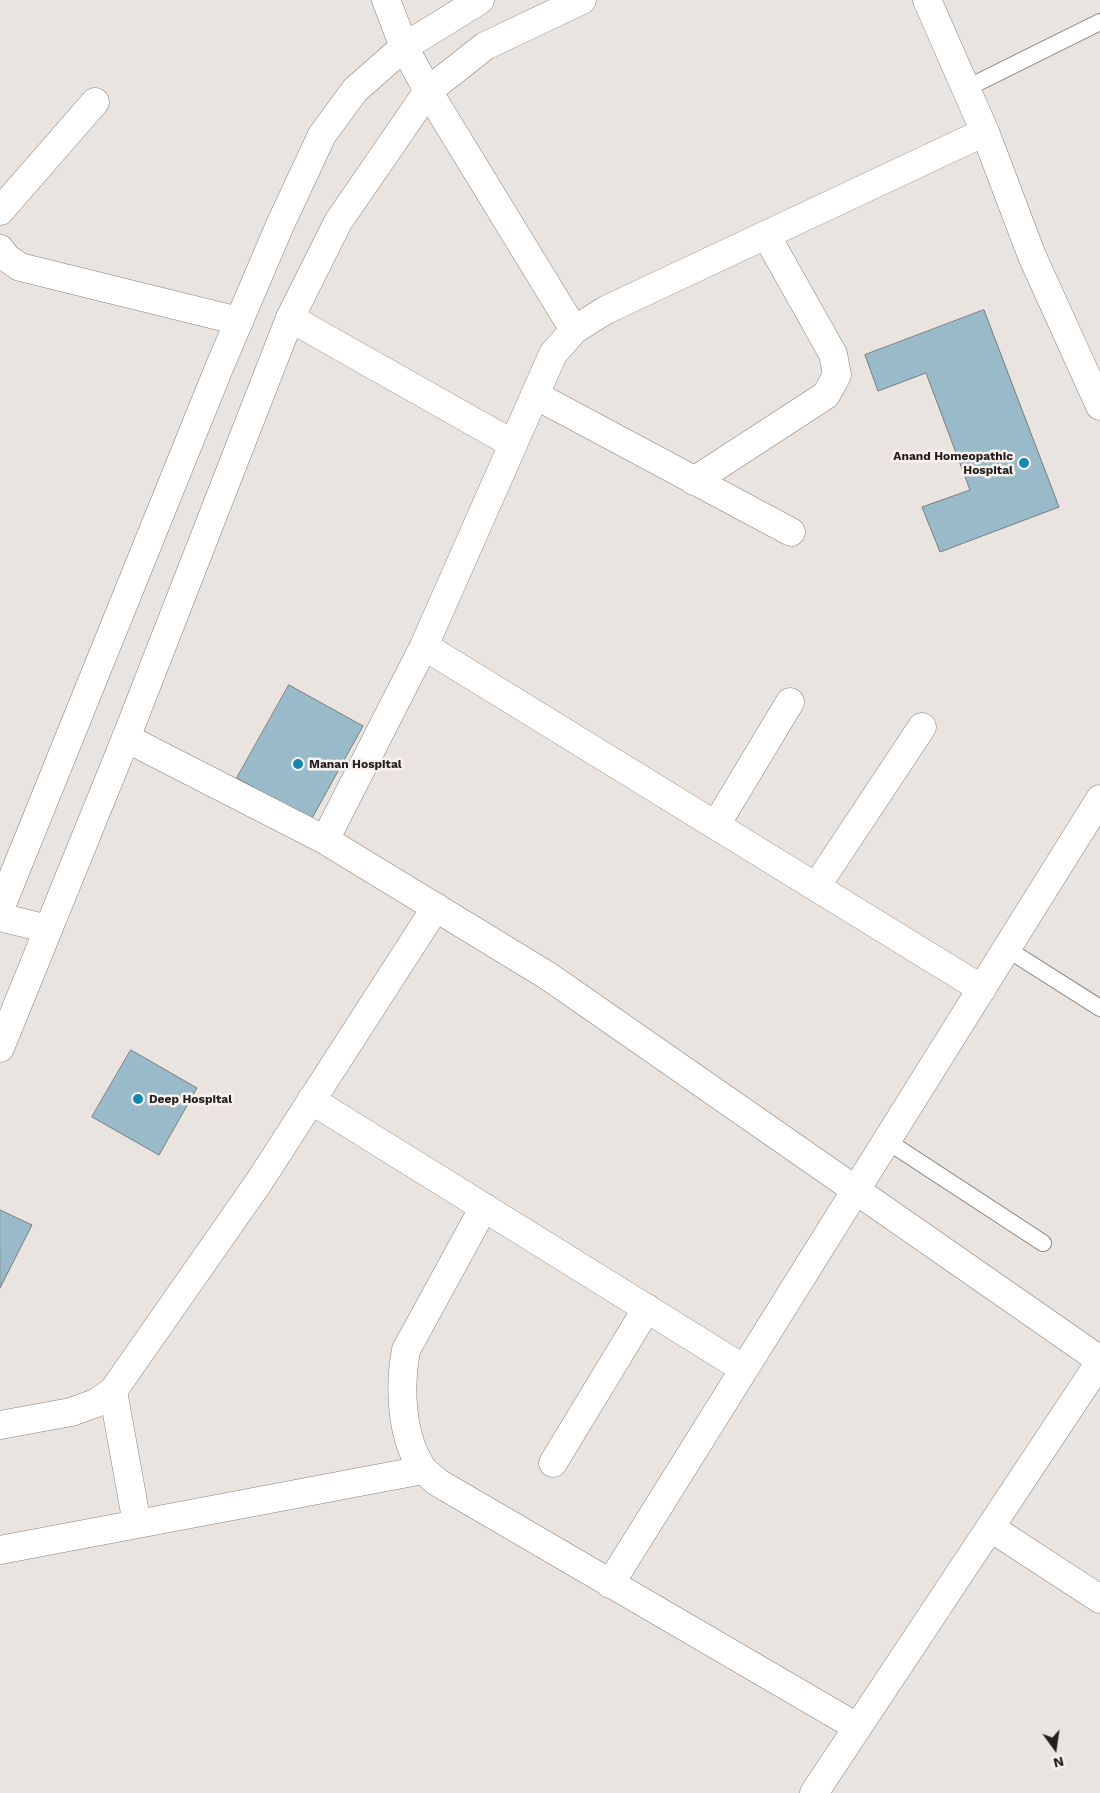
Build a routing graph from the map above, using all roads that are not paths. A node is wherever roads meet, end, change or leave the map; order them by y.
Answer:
1 (386, 0) edge
2 (480, 0) edge
3 (582, 0) edge
4 (927, 0) edge
5 (1100, 22) edge
6 (404, 47) junction
7 (967, 88) junction
8 (428, 91) junction
9 (95, 102) dead end
10 (985, 132) junction
11 (0, 211) edge
12 (766, 235) junction
13 (0, 249) edge
14 (290, 318) junction
15 (239, 321) junction
16 (574, 330) junction
17 (535, 395) junction
18 (1100, 406) edge
19 (513, 444) junction
20 (694, 481) junction
21 (791, 532) dead end
22 (424, 646) junction
23 (790, 702) dead end
24 (922, 727) dead end
25 (126, 738) junction
26 (1100, 799) edge
27 (716, 825) junction
28 (325, 840) junction
29 (816, 887) junction
30 (436, 907) junction
31 (0, 908) edge
32 (0, 917) edge
33 (48, 929) junction
34 (1007, 949) junction
35 (982, 989) junction
36 (1100, 1008) edge
37 (0, 1048) edge
38 (311, 1100) junction
39 (887, 1141) junction
40 (856, 1190) junction
41 (484, 1207) junction
42 (1044, 1243) dead end
43 (647, 1308) junction
44 (1100, 1361) edge
45 (744, 1369) junction
46 (113, 1391) junction
47 (0, 1425) edge
48 (553, 1463) dead end
49 (423, 1470) junction
50 (137, 1524) junction
51 (991, 1528) junction
52 (0, 1550) edge
53 (610, 1584) junction
54 (1100, 1598) edge
55 (857, 1727) junction
56 (814, 1793) edge

1 - 6 street
2 - 6 street
3 - 8 street
4 - 7 street
5 - 7 lane
6 - 8 street
6 - 15 street
7 - 10 street
8 - 14 street
8 - 16 street
9 - 11 street
10 - 12 street
10 - 18 street
12 - 16 street
12 - 20 street
13 - 15 street
14 - 19 street
14 - 25 street
15 - 31 street
16 - 17 street
17 - 19 street
17 - 20 street
19 - 22 street
20 - 21 street
22 - 27 street
22 - 28 street
23 - 27 street
24 - 29 street
25 - 28 street
25 - 33 street
26 - 34 street
27 - 29 street
28 - 30 street
29 - 35 street
30 - 38 street
30 - 40 street
32 - 33 street
33 - 37 street
34 - 35 street
34 - 36 lane
35 - 39 street
38 - 41 street
38 - 46 street
39 - 40 street
39 - 42 lane
40 - 44 street
40 - 45 street
41 - 43 street
41 - 49 street
43 - 45 street
43 - 48 street
44 - 51 street
45 - 53 street
46 - 47 street
46 - 50 street
49 - 50 street
49 - 53 street
50 - 52 street
51 - 54 street
51 - 55 street
53 - 55 street
55 - 56 street

